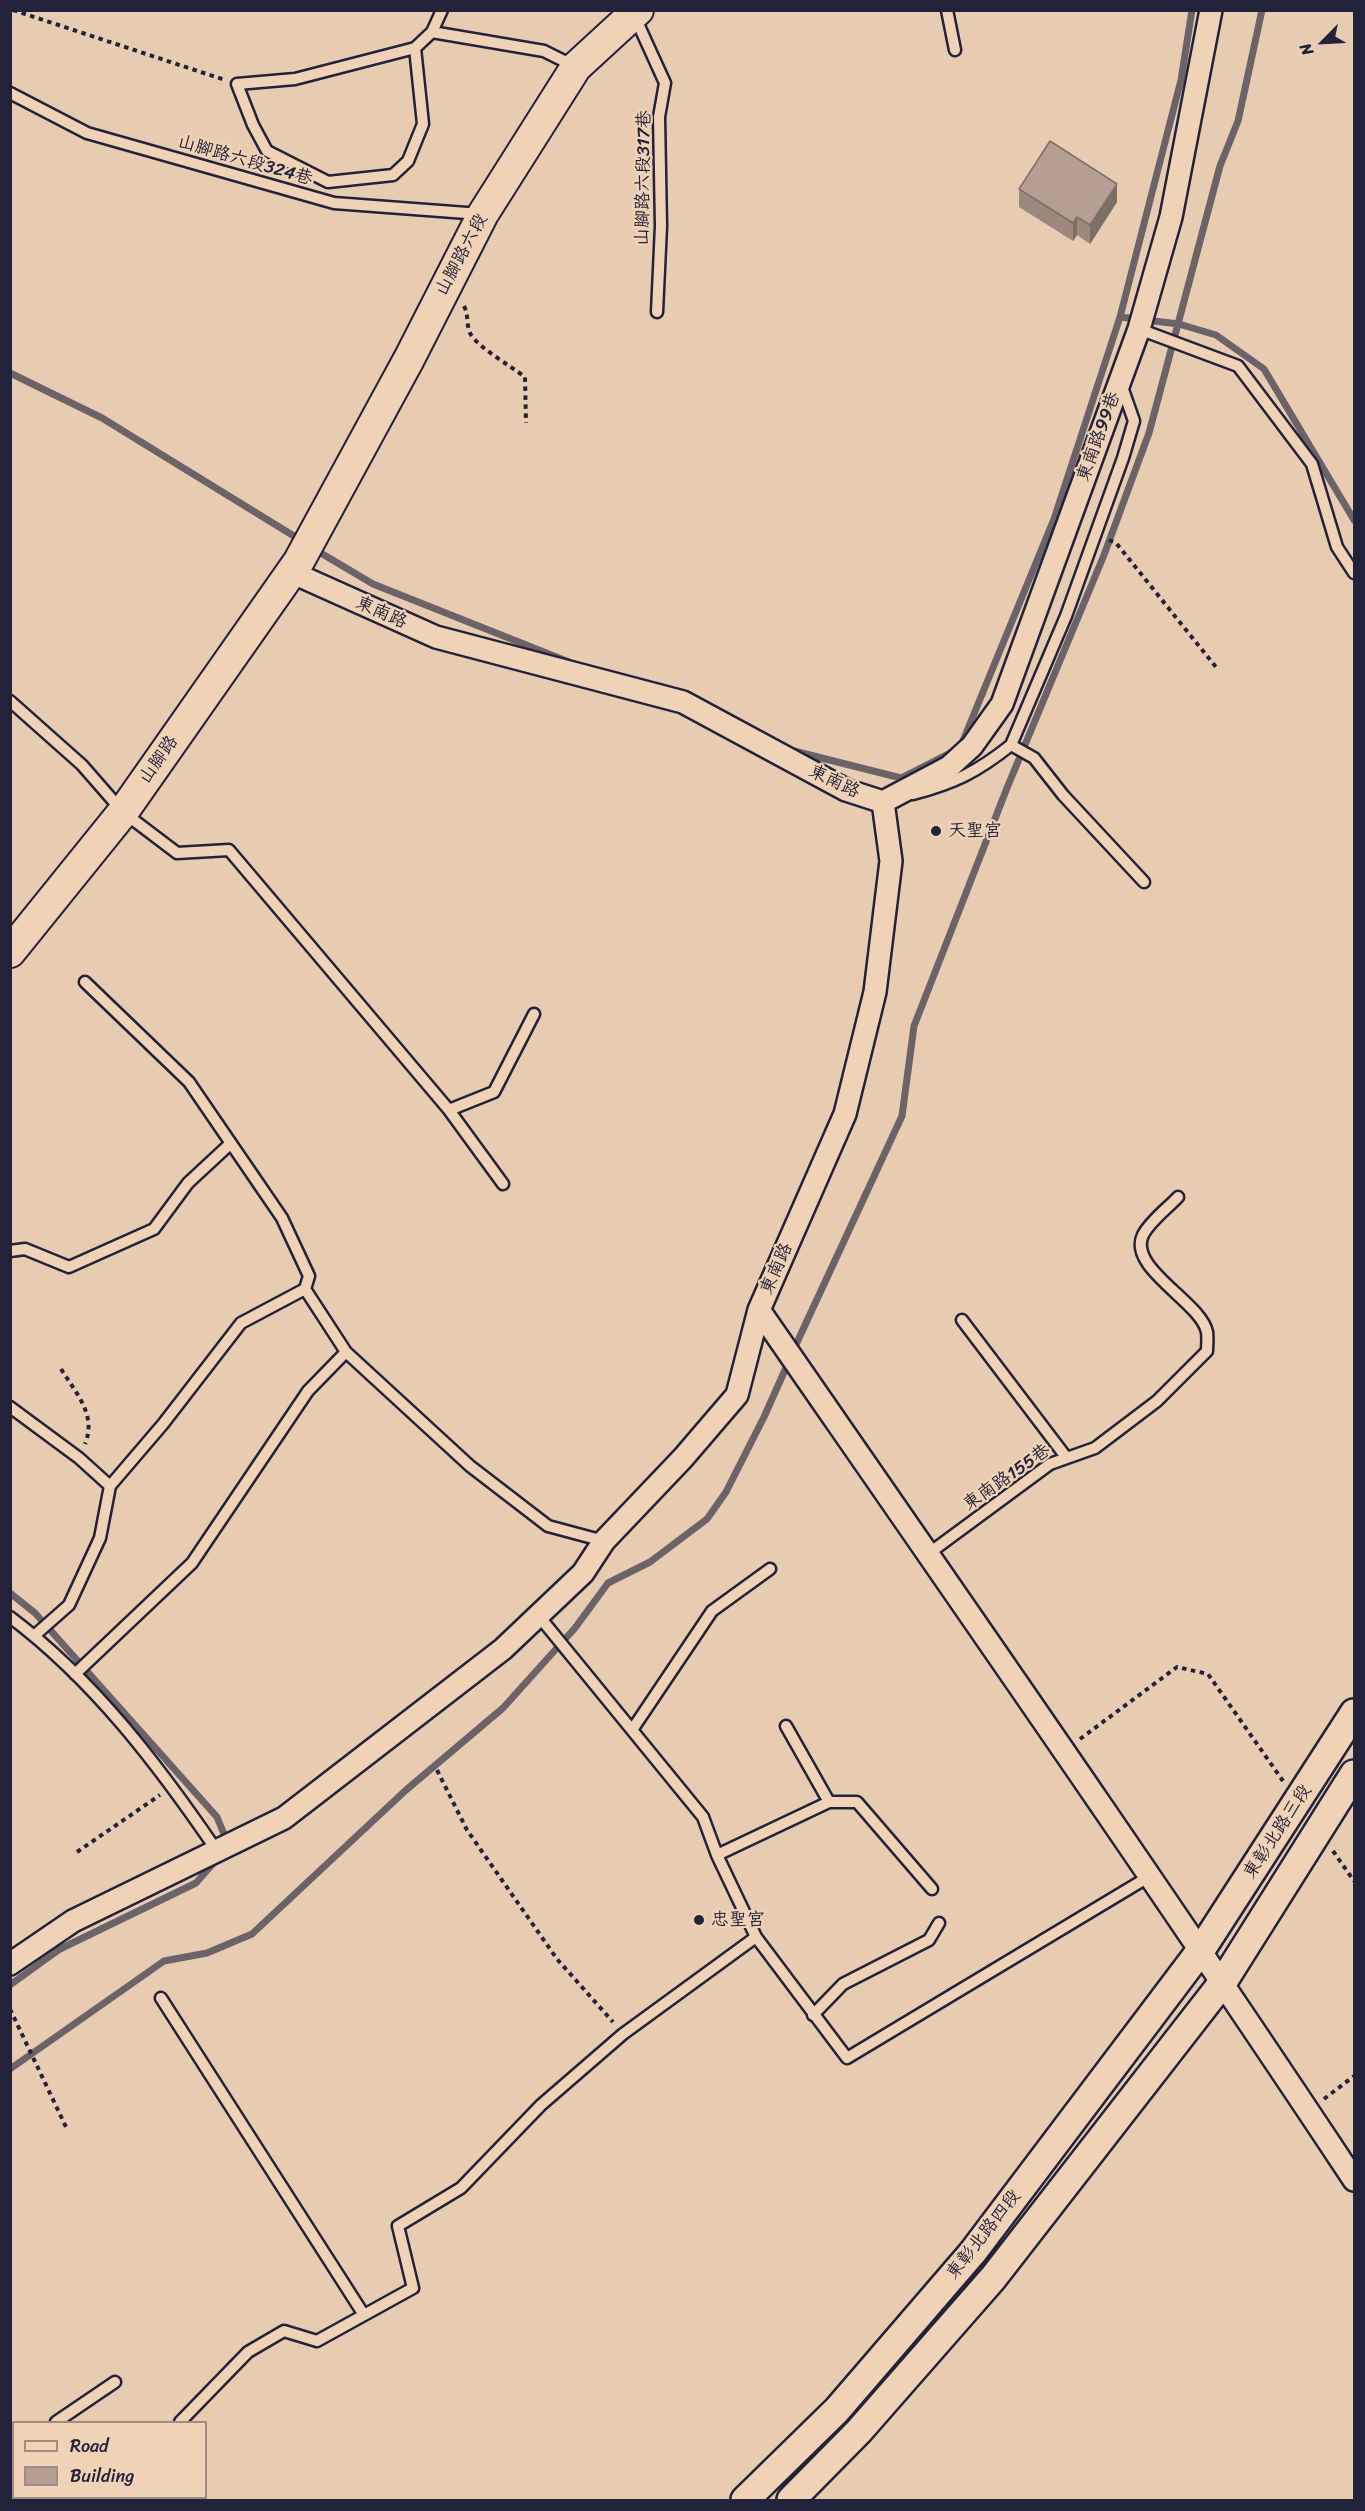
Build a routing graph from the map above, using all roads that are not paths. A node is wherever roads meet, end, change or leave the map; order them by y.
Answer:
1 (442, 10) edge
2 (947, 10) edge
3 (1211, 10) edge
4 (636, 13) edge
5 (432, 32) junction
6 (415, 48) junction
7 (955, 50) dead end
8 (576, 67) junction
9 (10, 93) edge
10 (483, 214) junction
11 (657, 312) dead end
12 (1139, 329) junction
13 (1120, 381) junction
14 (295, 567) junction
15 (1354, 573) edge
16 (10, 701) edge
17 (1011, 746) junction
18 (883, 802) junction
19 (123, 812) junction
20 (1143, 882) dead end
21 (10, 952) edge
22 (85, 982) dead end
23 (534, 1014) dead end
24 (449, 1110) junction
25 (230, 1144) junction
26 (503, 1184) dead end
27 (1178, 1197) dead end
28 (10, 1251) edge
29 (305, 1289) junction
30 (759, 1310) junction
31 (962, 1320) dead end
32 (346, 1352) junction
33 (10, 1407) edge
34 (1066, 1457) junction
35 (110, 1486) junction
36 (604, 1541) junction
37 (928, 1554) junction
38 (770, 1569) dead end
39 (538, 1615) junction
40 (10, 1617) edge
41 (35, 1635) junction
42 (75, 1674) junction
43 (1354, 1713) edge
44 (786, 1726) dead end
45 (632, 1730) junction
46 (1354, 1774) edge
47 (829, 1802) junction
48 (225, 1847) junction
49 (717, 1856) junction
50 (1150, 1876) junction
51 (932, 1889) dead end
52 (939, 1923) dead end
53 (756, 1936) junction
54 (1201, 1950) junction
55 (10, 1964) edge
56 (1223, 1982) junction
57 (161, 1998) dead end
58 (813, 2015) junction
59 (1354, 2180) edge
60 (364, 2315) junction
61 (115, 2382) dead end
62 (57, 2421) edge
63 (181, 2421) edge
64 (745, 2500) edge
65 (791, 2500) edge

1 - 5 lane
2 - 7 lane
3 - 12 street, 東南路99巷
4 - 8 main road, 山腳路六段
4 - 11 lane, 山腳路六段317巷
5 - 6 lane
5 - 8 lane
6 - 6 lane
8 - 10 main road, 山腳路六段
9 - 10 lane, 山腳路六段324巷
10 - 14 main road, 山腳路六段
12 - 13 street, 東南路99巷
12 - 15 lane
13 - 17 lane
13 - 18 street, 東南路99巷
14 - 18 street, 東南路
14 - 19 main road, 山腳路
16 - 19 lane
17 - 18 lane
17 - 20 lane
18 - 30 street, 東南路
19 - 21 main road, 山腳路
19 - 24 lane
22 - 25 lane
23 - 24 lane
24 - 26 lane
25 - 28 lane
25 - 29 lane
27 - 34 lane, 東南路155巷
29 - 32 lane
29 - 35 lane
30 - 36 street, 東南路
30 - 37 street
31 - 34 lane
32 - 36 lane
32 - 42 lane
33 - 35 lane
34 - 37 lane, 東南路155巷
35 - 41 lane
36 - 39 street, 東南路
37 - 50 street
38 - 45 lane
39 - 45 lane
39 - 48 street, 東南路
40 - 41 lane
41 - 42 lane
42 - 48 lane
43 - 54 street, 東彰北路三段
44 - 47 lane
45 - 49 lane
46 - 56 street, 東彰北路三段
47 - 49 lane
47 - 51 lane
48 - 55 street, 東南路
49 - 53 lane
50 - 54 street
50 - 58 lane
52 - 58 lane
53 - 58 lane
53 - 60 lane
54 - 56 street
54 - 64 street, 東彰北路四段
56 - 59 street
56 - 65 street, 東彰北路四段
57 - 60 lane
60 - 63 lane
61 - 62 lane

